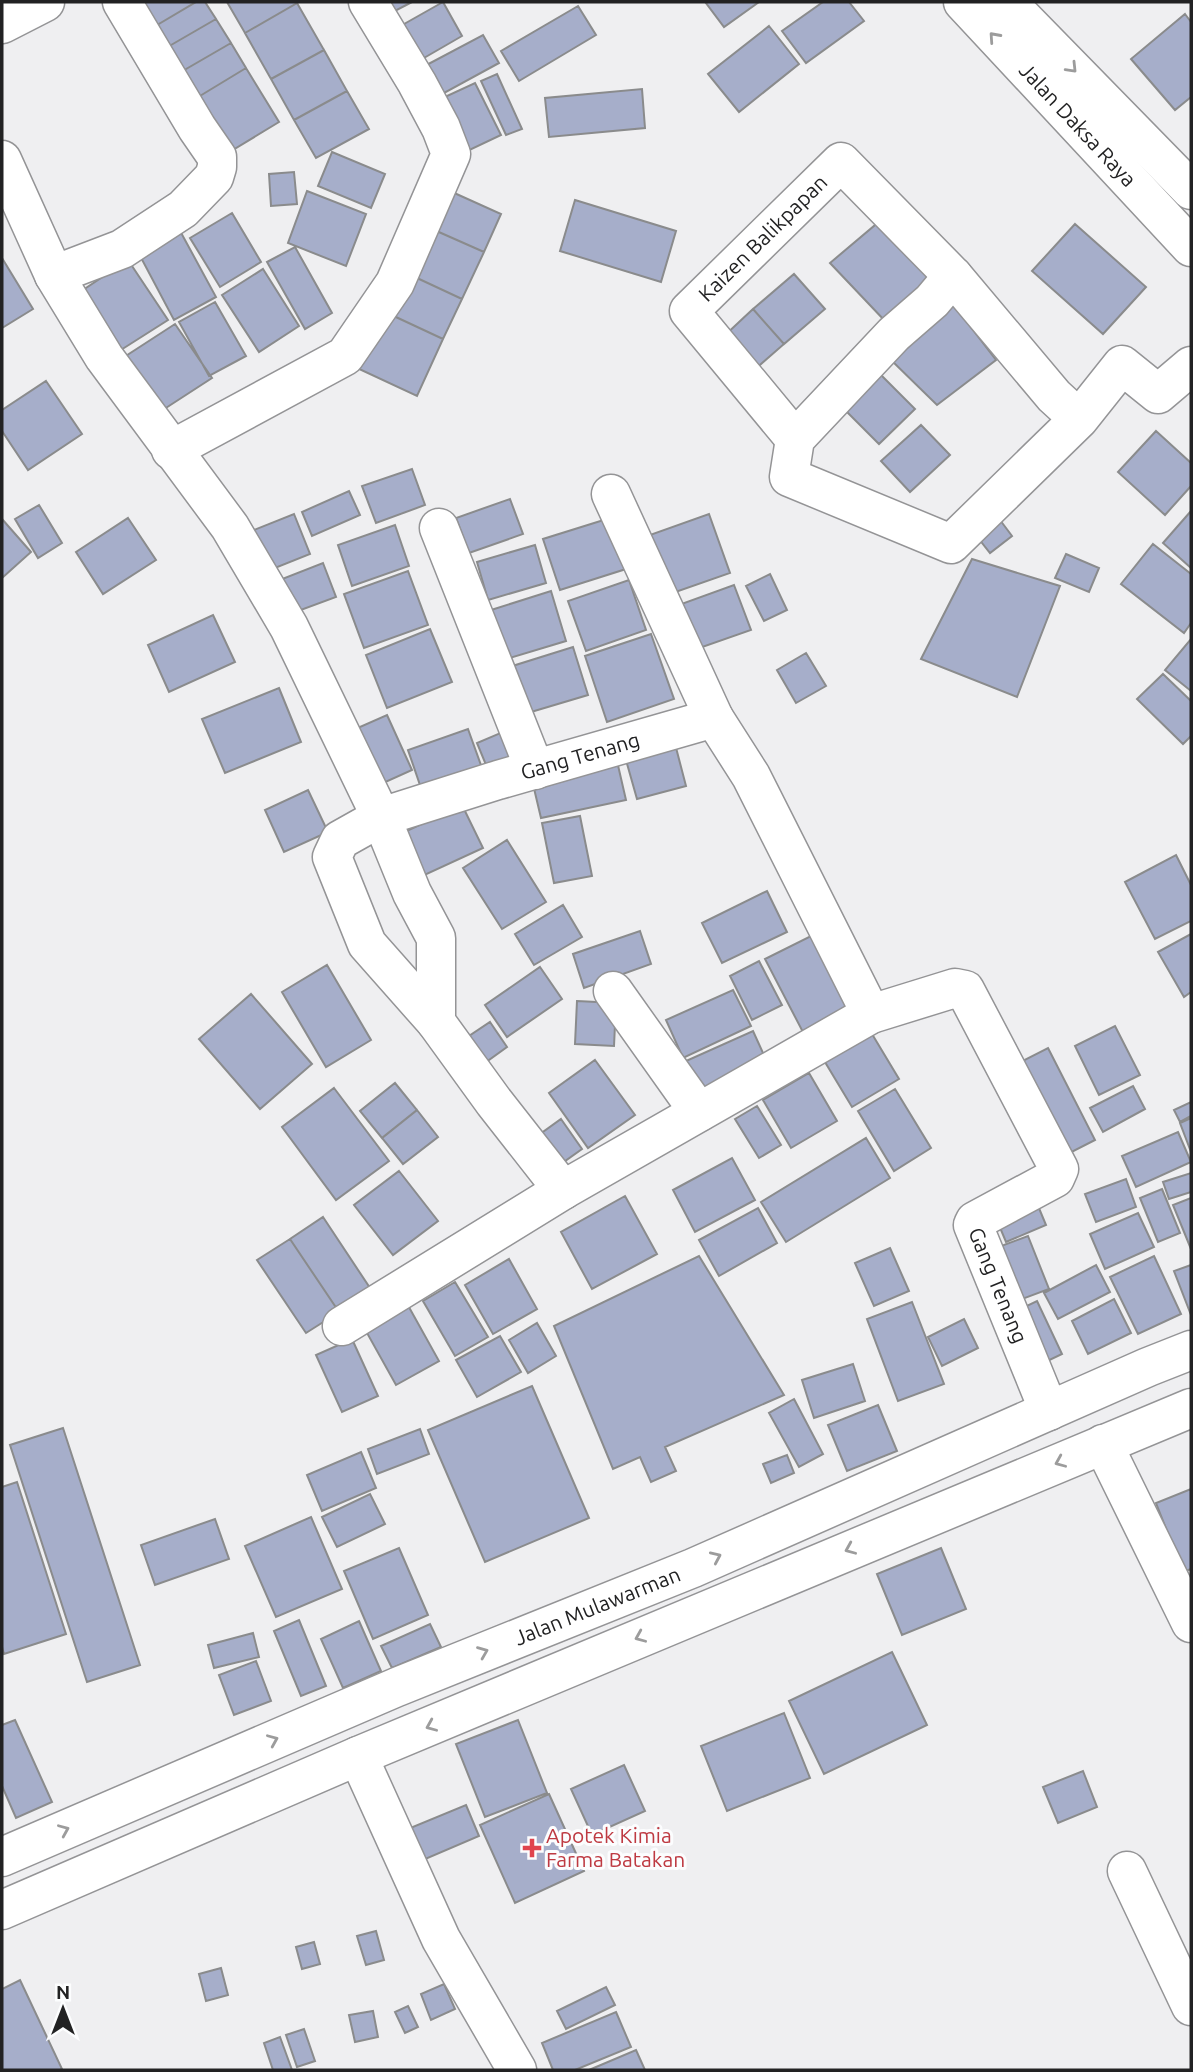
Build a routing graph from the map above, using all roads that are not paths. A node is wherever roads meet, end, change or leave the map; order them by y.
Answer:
1 (45, 2) edge
2 (122, 2) edge
3 (368, 2) edge
4 (963, 2) edge
5 (1007, 2) edge
6 (2, 23) edge
7 (2, 160) edge
8 (1191, 190) edge
9 (1191, 247) edge
10 (54, 275) junction
11 (953, 276) junction
12 (1190, 370) edge
13 (1079, 419) junction
14 (795, 439) junction
15 (171, 450) junction
16 (611, 494) dead end
17 (439, 528) dead end
18 (714, 718) junction
19 (535, 770) junction
20 (382, 817) junction
21 (613, 991) dead end
22 (871, 1014) junction
23 (436, 1022) junction
24 (699, 1112) junction
25 (564, 1190) junction
26 (342, 1326) dead end
27 (1191, 1350) edge
28 (1191, 1408) edge
29 (1049, 1410) junction
30 (1103, 1444) junction
31 (1191, 1623) edge
32 (358, 1756) junction
33 (214, 1766) junction
34 (237, 1809) junction
35 (2, 1857) edge
36 (1126, 1871) dead end
37 (2, 1910) edge
38 (1191, 2006) edge
39 (517, 2070) edge

1 - 6 main road
2 - 10 main road
3 - 15 main road
9 -> 4 main road, Jalan Daksa Raya
5 -> 8 main road, Jalan Daksa Raya
7 - 10 main road
10 - 15 main road
11 - 13 main road, Kaizen Balikpapan
11 - 14 main road
11 - 14 main road, Kaizen Balikpapan
12 - 13 main road
13 - 14 main road
15 - 20 main road
16 - 18 main road
17 - 19 main road
18 - 19 main road, Gang Tenang
18 - 22 main road
19 - 20 main road, Gang Tenang
20 - 23 main road
20 - 23 main road, Gang Tenang
21 - 24 main road
22 - 24 main road, Gang Tenang
22 - 29 main road, Gang Tenang
23 - 25 main road, Gang Tenang
24 - 25 main road, Gang Tenang
25 - 26 main road, Gang Tenang
27 - 29 main road, Jalan Mulawarman
28 - 30 main road, Jalan Mulawarman
33 -> 29 main road, Jalan Mulawarman
30 - 31 main road
30 -> 32 main road, Jalan Mulawarman
32 - 34 main road, Jalan Mulawarman
32 - 39 main road
33 - 34 main road
35 -> 33 main road, Jalan Mulawarman
34 - 37 main road, Jalan Mulawarman
36 - 38 main road

